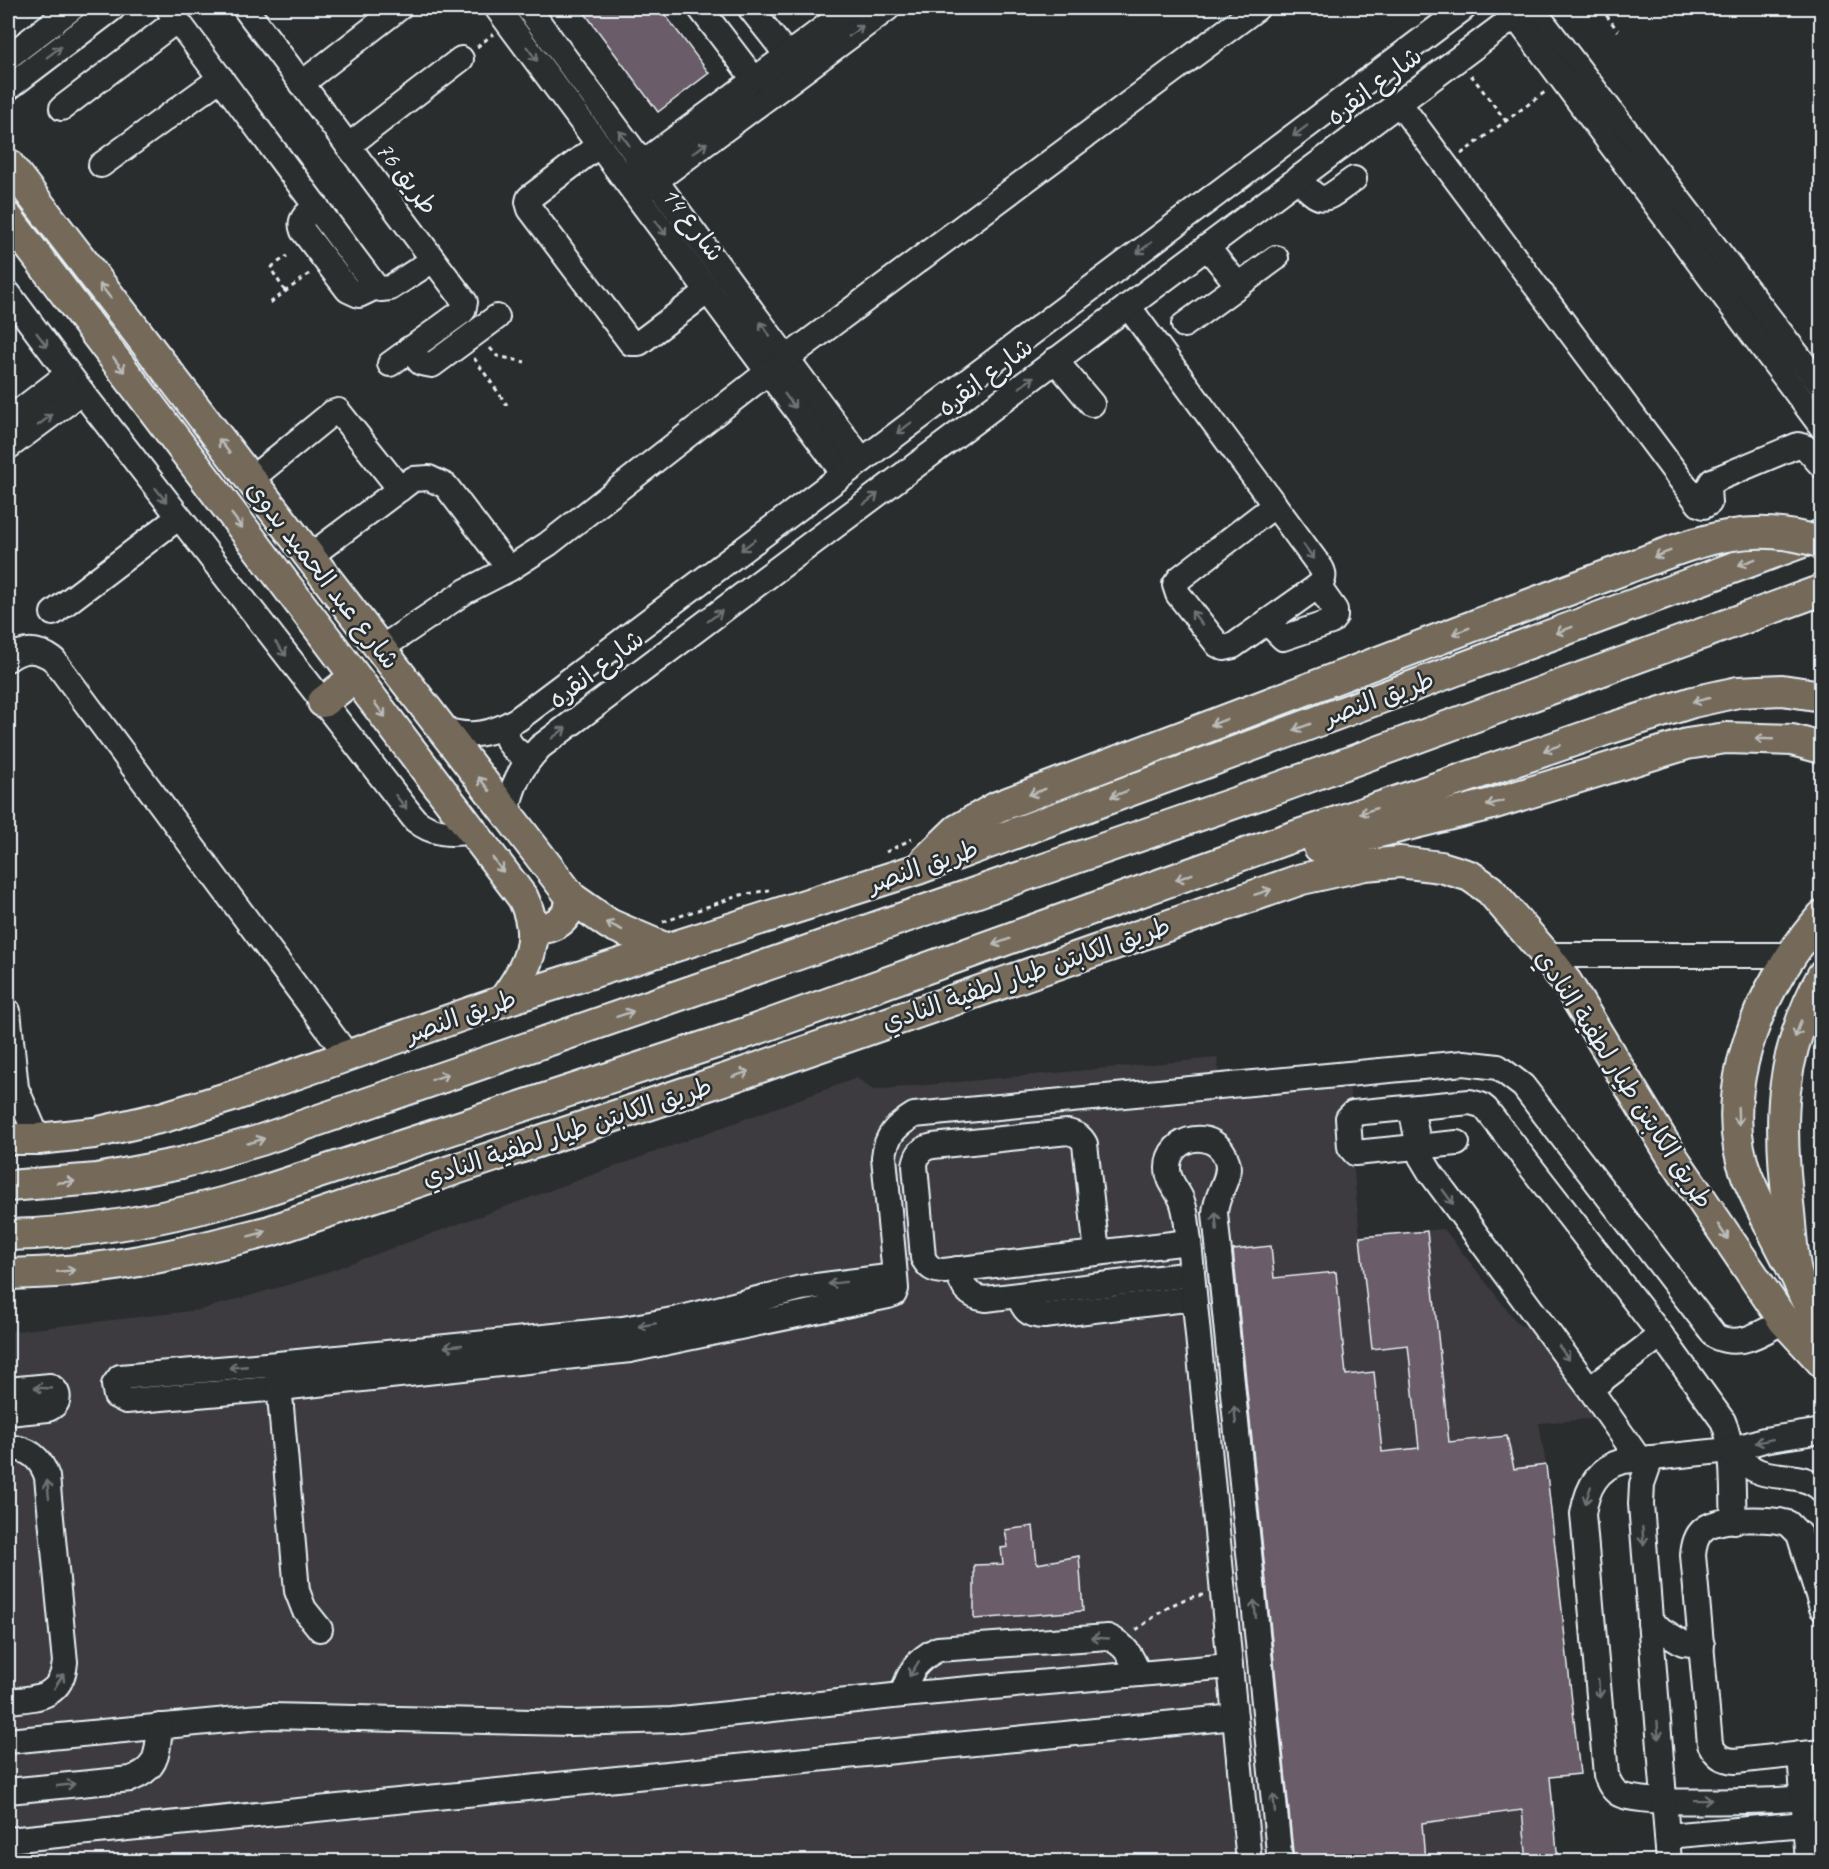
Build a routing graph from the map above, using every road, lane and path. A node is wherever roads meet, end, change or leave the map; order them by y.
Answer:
1 (113, 8) edge
2 (245, 8) edge
3 (399, 8) edge
4 (497, 8) edge
5 (528, 8) edge
6 (700, 8) edge
7 (750, 8) edge
8 (851, 8) edge
9 (888, 8) edge
10 (1257, 8) edge
11 (1464, 8) edge
12 (1601, 8) edge
13 (68, 9) edge
14 (1524, 10) edge
15 (173, 14) edge
16 (1618, 31) dead end
17 (345, 34) dead end
18 (492, 35) dead end
19 (467, 55) joint
20 (787, 55) junction
21 (8, 57) edge
22 (1467, 70) dead end
23 (221, 78) junction
24 (298, 79) junction
25 (754, 79) junction
26 (1553, 87) dead end
27 (8, 88) edge
28 (1399, 103) junction
29 (62, 108) dead end
30 (1506, 121) junction
31 (599, 145) junction
32 (348, 146) junction
33 (1460, 154) dead end
34 (8, 164) edge
35 (101, 165) dead end
36 (649, 172) junction
37 (1298, 178) junction
38 (1354, 179) dead end
39 (630, 186) junction
40 (317, 207) junction
41 (8, 218) edge
42 (1207, 247) junction
43 (287, 256) dead end
44 (1276, 258) dead end
45 (433, 260) junction
46 (326, 261) junction
47 (1238, 285) junction
48 (376, 286) junction
49 (285, 291) junction
50 (708, 291) junction
51 (8, 293) edge
52 (270, 303) dead end
53 (1128, 306) junction
54 (1184, 325) dead end
55 (479, 330) junction
56 (1055, 360) junction
57 (525, 362) dead end
58 (777, 365) junction
59 (75, 383) junction
60 (1821, 387) edge
61 (1092, 404) dead end
62 (507, 405) dead end
63 (8, 420) edge
64 (1821, 427) edge
65 (8, 447) edge
66 (1821, 466) edge
67 (853, 467) junction
68 (250, 480) junction
69 (400, 489) junction
70 (1275, 505) junction
71 (179, 517) junction
72 (1821, 534) edge
73 (1821, 543) edge
74 (309, 557) junction
75 (508, 569) junction
76 (1318, 586) junction
77 (1821, 590) edge
78 (52, 613) dead end
79 (1267, 622) junction
80 (380, 650) junction
81 (8, 659) edge
82 (355, 678) junction
83 (1821, 696) edge
84 (323, 702) junction
85 (504, 727) junction
86 (442, 729) junction
87 (1821, 748) edge
88 (530, 758) junction
89 (507, 814) junction
90 (1442, 817) junction
91 (471, 831) junction
92 (1233, 860) junction
93 (1423, 865) junction
94 (918, 869) junction
95 (572, 898) junction
96 (1821, 916) edge
97 (533, 928) junction
98 (668, 949) junction
99 (1546, 955) junction
100 (1791, 955) junction
101 (1821, 976) edge
102 (503, 1001) junction
103 (8, 1011) edge
104 (347, 1055) junction
105 (1411, 1108) junction
106 (8, 1139) edge
107 (38, 1139) junction
108 (1457, 1143) dead end
109 (1419, 1147) junction
110 (8, 1186) edge
111 (8, 1235) edge
112 (1189, 1242) junction
113 (1097, 1253) junction
114 (957, 1269) junction
115 (8, 1274) edge
116 (1192, 1274) junction
117 (1797, 1278) junction
118 (1130, 1281) junction
119 (1019, 1296) junction
120 (1194, 1298) junction
121 (1132, 1306) junction
122 (1784, 1321) junction
123 (1821, 1330) edge
124 (1660, 1335) junction
125 (1821, 1362) edge
126 (279, 1376) junction
127 (1590, 1389) junction
128 (8, 1390) edge
129 (8, 1413) edge
130 (1821, 1431) edge
131 (8, 1448) edge
132 (1730, 1450) junction
133 (1645, 1458) junction
134 (1821, 1490) edge
135 (1734, 1521) junction
136 (1223, 1593) junction
137 (1821, 1608) edge
138 (1650, 1623) junction
139 (320, 1629) dead end
140 (1119, 1642) junction
141 (1702, 1645) junction
142 (1230, 1666) junction
143 (1139, 1674) junction
144 (902, 1695) junction
145 (8, 1701) edge
146 (1235, 1717) junction
147 (160, 1726) junction
148 (8, 1741) edge
149 (1811, 1753) edge
150 (8, 1791) edge
151 (1812, 1797) edge
152 (1664, 1801) junction
153 (1666, 1836) junction
154 (8, 1840) edge
155 (1810, 1842) edge
156 (1249, 1862) edge
157 (1280, 1862) edge
158 (1669, 1862) edge

27 -> 1 street
2 - 24 street, طريق 76
3 - 24 street
4 -> 31 street, شارع 14
36 -> 5 street, شارع 14
6 - 25 street
7 - 20 street
8 - 20 street
36 -> 9 street
10 - 58 street
11 -> 67 street, شارع انقره
12 - 16 path
13 - 21 street
14 - 28 street, شارع انقره
14 - 60 street
14 - 64 street
15 - 23 street
15 - 29 street
17 - 24 street
18 - 19 path
19 - 32 street
20 - 25 street
22 - 30 path
23 - 35 street
23 - 40 street
24 - 32 street, طريق 76
25 - 36 street
26 - 30 path
28 - 37 street, شارع انقره
28 - 66 street
30 - 33 path
31 - 39 street, شارع 14
31 - 50 street
32 - 45 street, طريق 76
68 -> 34 main road, شارع عبد الحميد بدوى
36 - 39 street
58 -> 36 street, شارع 14
37 - 38 street
37 - 42 street, شارع انقره
39 -> 50 street, شارع 14
40 - 46 street
40 - 48 street
41 -> 82 main road, شارع عبد الحميد بدوى
42 - 47 street
42 - 53 street, شارع انقره
43 - 49 path
44 - 47 street
45 - 48 street
45 - 55 street, طريق 76
46 - 48 street
46 - 49 path
47 - 54 street
49 - 52 path
50 - 58 street, شارع 14
51 -> 59 street
53 - 56 street, شارع انقره
53 - 70 street
55 - 57 path
55 - 62 path
56 - 61 street
88 -> 56 street, شارع انقره
58 - 67 street, شارع 14
58 - 75 street
59 - 63 street
65 -> 59 street
59 -> 71 street
67 -> 85 street, شارع انقره
68 - 69 street
68 - 74 main road, شارع عبد الحميد بدوى
69 - 74 street
69 - 75 street
70 -> 76 street
79 -> 70 street
71 - 78 street
71 -> 84 street
72 -> 94 main road, طريق النصر
73 -> 94 main road, bridge
74 - 80 main road, شارع عبد الحميد بدوى
75 - 80 street
76 - 79 street
76 - 79 street
110 -> 77 main road, طريق النصر
80 - 86 main road, شارع عبد الحميد بدوى
81 - 104 street
82 - 84 main road
82 -> 91 main road, شارع عبد الحميد بدوى
83 -> 92 main road, طريق الكابتن طيار لطفية النادي
84 -> 91 street
85 - 86 street, شارع انقره
85 - 88 street
89 -> 86 main road, شارع عبد الحميد بدوى
87 -> 90 main road
88 - 89 street, شارع انقره
89 - 95 main road, شارع عبد الحميد بدوى
90 - 92 main road
90 - 93 main road
91 -> 97 main road, شارع عبد الحميد بدوى
92 -> 111 main road, طريق الكابتن طيار لطفية النادي
93 - 99 main road, طريق الكابتن طيار لطفية النادي
115 -> 93 main road, طريق الكابتن طيار لطفية النادي
94 - 98 main road, طريق النصر
95 - 97 main road
98 -> 95 main road, شارع عبد الحميد بدوى
96 - 100 main road, طريق الكابتن طيار لطفية النادي
97 - 102 main road, شارع عبد الحميد بدوى
98 - 102 main road, طريق النصر
99 - 100 street
99 -> 122 main road, طريق الكابتن طيار لطفية النادي
100 -> 117 main road, طريق الكابتن طيار لطفية النادي
101 -> 117 main road
102 - 104 main road, طريق النصر
103 - 107 street
104 - 107 main road, طريق النصر
105 - 109 street
105 - 109 street
105 - 124 street
106 - 107 main road, طريق النصر
108 - 109 street
109 -> 127 street
112 - 113 street
112 - 116 street
157 -> 112 street
113 - 114 street
113 - 114 street
114 - 119 street
116 - 118 street
116 - 120 street
117 - 123 main road, طريق الكابتن طيار لطفية النادي
118 - 119 street
118 - 121 street
119 - 121 street
120 - 121 street
120 - 136 street
122 - 125 main road, طريق الكابتن طيار لطفية النادي
122 - 126 street
124 - 127 street
124 - 132 street
126 -> 126 street
126 - 139 street
127 - 133 street
129 -> 128 street
130 -> 132 street
145 -> 131 street
132 - 133 street
132 - 134 street
132 - 135 street
133 -> 138 street
133 -> 152 street
135 - 137 street
135 - 141 street
136 - 140 path
136 - 142 street
138 - 141 street
138 -> 152 street
140 - 143 street
140 -> 144 street
141 - 149 street
142 - 143 street
142 - 146 street
143 - 144 street
144 - 147 street
146 - 154 street
146 - 156 street
147 - 148 street
150 -> 147 street
149 - 151 street
152 -> 151 street
151 - 155 street
152 - 153 street
153 - 155 street
153 - 158 street

